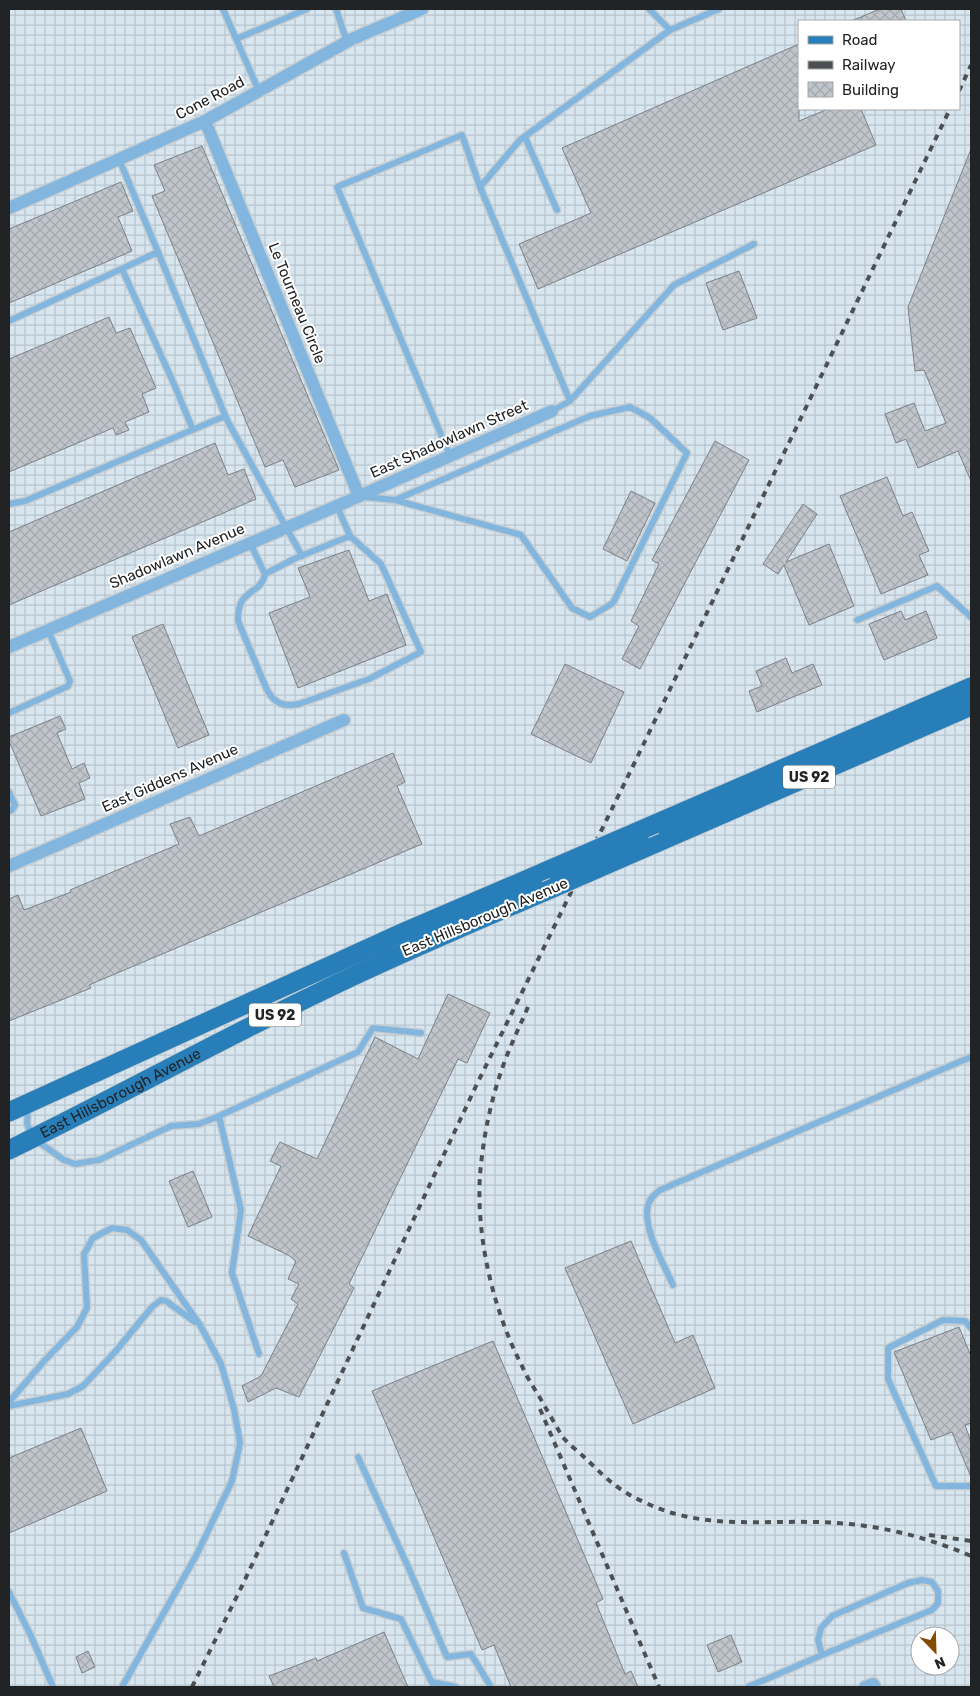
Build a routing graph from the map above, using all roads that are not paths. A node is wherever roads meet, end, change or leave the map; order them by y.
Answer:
1 (232, 9) edge
2 (307, 9) edge
3 (336, 9) edge
4 (422, 9) edge
5 (649, 9) edge
6 (719, 9) edge
7 (224, 10) edge
8 (670, 30) junction
9 (236, 39) junction
10 (347, 42) junction
11 (259, 91) junction
12 (205, 121) junction
13 (525, 137) junction
14 (119, 159) junction
15 (480, 187) junction
16 (9, 208) edge
17 (557, 210) dead end
18 (754, 244) dead end
19 (158, 252) junction
20 (122, 269) junction
21 (9, 321) edge
22 (570, 401) junction
23 (552, 411) joint
24 (226, 416) junction
25 (193, 430) junction
26 (450, 456) junction
27 (359, 496) junction
28 (395, 500) junction
29 (9, 504) edge
30 (337, 506) junction
31 (286, 528) junction
32 (350, 536) junction
33 (250, 543) junction
34 (302, 556) junction
35 (264, 574) junction
36 (971, 617) edge
37 (857, 620) dead end
38 (48, 630) junction
39 (9, 646) edge
40 (971, 687) edge
41 (971, 706) edge
42 (9, 713) edge
43 (344, 720) dead end
44 (9, 792) edge
45 (11, 810) edge
46 (9, 866) edge
47 (421, 1032) dead end
48 (971, 1057) edge
49 (28, 1105) junction
50 (9, 1112) edge
51 (219, 1116) junction
52 (32, 1138) junction
53 (9, 1150) edge
54 (673, 1285) dead end
55 (200, 1325) junction
56 (971, 1328) edge
57 (258, 1354) dead end
58 (9, 1404) edge
59 (358, 1457) dead end
60 (971, 1486) edge
61 (344, 1553) dead end
62 (9, 1592) edge
63 (822, 1654) junction
64 (433, 1685) edge
65 (53, 1687) edge
66 (122, 1687) edge
67 (456, 1687) edge
68 (491, 1687) edge
69 (748, 1687) edge

1 - 7 lane
2 - 9 lane
3 - 10 lane
4 - 10 street, Cone Road
5 - 8 lane
6 - 8 lane
7 - 9 lane
8 - 13 lane
9 - 11 lane
10 - 11 street, Cone Road
11 - 12 street, Cone Road
12 - 14 street, Cone Road
12 - 27 street, Le Tourneau Circle
13 - 15 lane
13 - 17 lane
14 - 16 street, Cone Road
14 - 19 lane
15 - 22 lane
15 - 26 lane
18 - 22 lane
19 - 20 lane
19 - 24 lane
20 - 21 lane
20 - 25 lane
22 - 23 lane
23 - 26 street, East Shadowlawn Street
24 - 25 lane
24 - 31 lane
25 - 29 lane
26 - 27 street, East Shadowlawn Street
27 - 28 lane
27 - 30 street, Shadowlawn Avenue
28 - 28 lane
30 - 31 street, Shadowlawn Avenue
30 - 32 lane
31 - 33 street, Shadowlawn Avenue
31 - 34 lane
32 - 34 lane
32 - 35 lane
33 - 35 lane
33 - 38 street, Shadowlawn Avenue
34 - 35 lane
36 - 37 lane
38 - 39 street, Shadowlawn Avenue
38 - 42 lane
40 - 49 main road, East Hillsborough Avenue / US 92, bridge
41 - 52 main road, East Hillsborough Avenue / US 92, bridge
43 - 46 street, East Giddens Avenue
44 - 45 lane
47 - 51 lane
48 - 54 lane
49 - 50 main road, East Hillsborough Avenue / US 92
49 - 52 lane
51 - 52 lane
51 - 57 lane
52 - 53 main road, East Hillsborough Avenue / US 92
55 - 58 lane
55 - 58 lane
55 - 66 lane
56 - 60 lane
59 - 68 lane
61 - 64 lane
62 - 65 lane
63 - 63 lane
63 - 69 lane
64 - 67 lane

